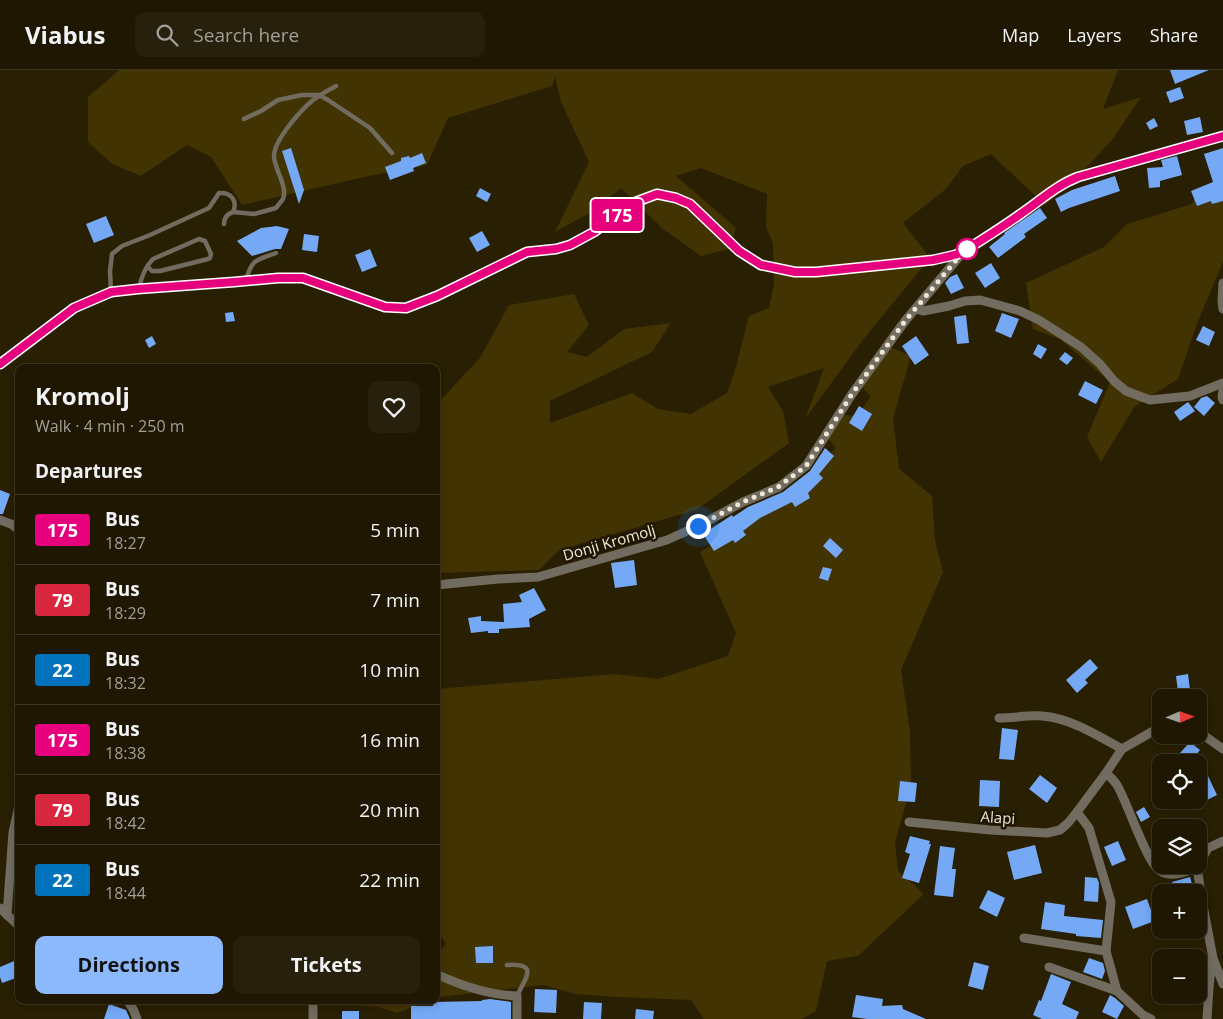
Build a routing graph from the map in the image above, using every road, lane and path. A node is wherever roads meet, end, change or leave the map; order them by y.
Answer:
1 (336, 86) dead end
2 (320, 95) junction
3 (244, 119) dead end
4 (1223, 136) edge
5 (392, 153) dead end
6 (233, 212) junction
7 (224, 224) dead end
8 (963, 252) junction
9 (276, 253) dead end
10 (148, 267) junction
11 (246, 280) junction
12 (1223, 283) edge
13 (138, 289) junction
14 (111, 292) junction
15 (916, 309) junction
16 (1223, 309) edge
17 (0, 364) edge
18 (1223, 383) edge
19 (1223, 390) edge
20 (1223, 400) edge
21 (0, 520) edge
22 (15, 527) edge
23 (440, 585) edge
24 (999, 718) dead end
25 (1152, 732) edge
26 (1208, 738) edge
27 (1122, 748) junction
28 (1223, 749) edge
29 (1106, 773) junction
30 (1077, 812) junction
31 (910, 822) dead end
32 (15, 823) edge
33 (1223, 841) edge
34 (1207, 850) edge
35 (1152, 860) edge
36 (1199, 874) edge
37 (0, 908) edge
38 (7, 915) junction
39 (15, 922) edge
40 (1024, 938) dead end
41 (1106, 950) junction
42 (1213, 958) junction
43 (507, 965) dead end
44 (1048, 966) dead end
45 (440, 976) edge
46 (1223, 984) edge
47 (1117, 991) junction
48 (517, 996) junction
49 (130, 1004) edge
50 (313, 1004) edge
51 (138, 1019) edge
52 (313, 1019) edge
53 (517, 1019) edge
54 (1151, 1019) edge
55 (1207, 1019) edge

1 - 2 lane
2 - 3 lane
2 - 5 lane
2 - 6 lane
4 - 8 street
6 - 7 lane
6 - 14 lane
8 - 11 street
8 - 15 street, Donji Kromolj
9 - 11 lane
10 - 10 lane
10 - 13 lane
11 - 13 street
12 - 16 street
13 - 14 street
14 - 17 street
15 - 18 street
15 - 23 street, Donji Kromolj
19 - 20 street
21 - 22 street
24 - 27 street
25 - 27 street, Alapi
26 - 28 street
27 - 29 street, Alapi
29 - 30 street, Alapi
29 - 35 street
30 - 31 street, Alapi
30 - 41 street
32 - 38 street
33 - 34 street
36 - 42 street
37 - 38 street
38 - 39 street
40 - 41 street
41 - 47 street
42 - 46 street
42 - 55 street
43 - 48 lane
44 - 47 street
45 - 48 street
47 - 54 street
48 - 53 street
49 - 51 street
50 - 52 street

